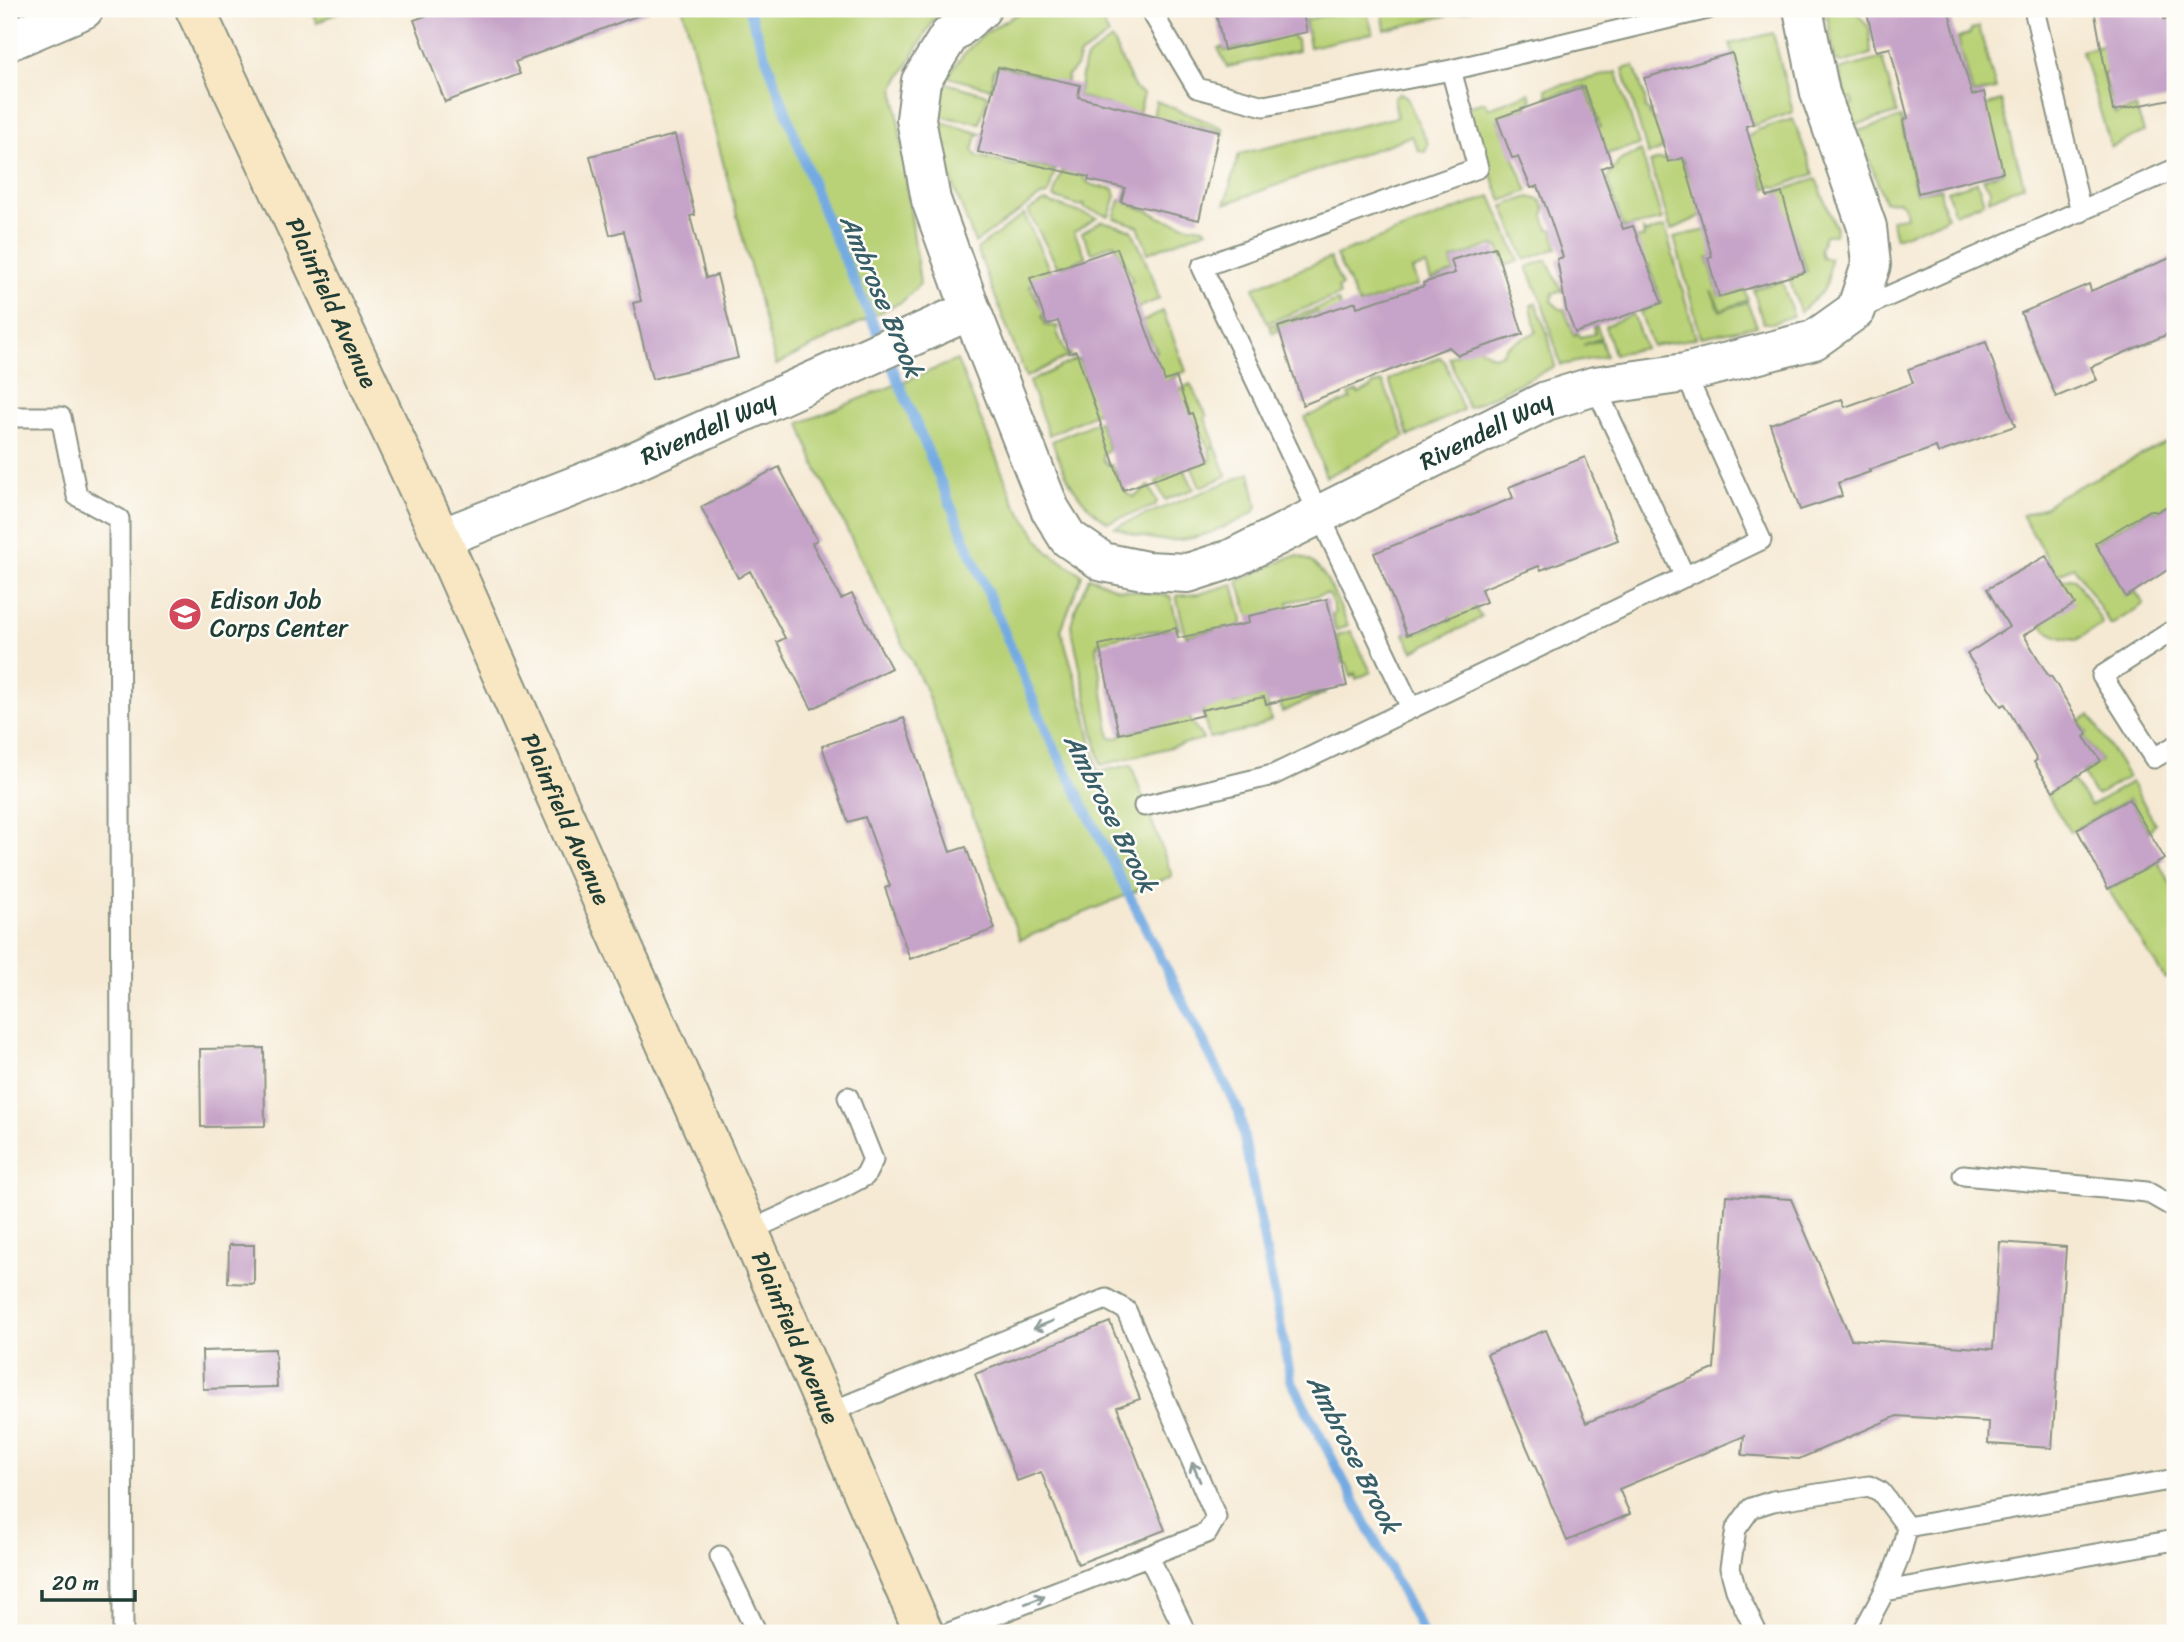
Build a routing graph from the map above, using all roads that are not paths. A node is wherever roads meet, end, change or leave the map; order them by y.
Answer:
1 (84, 9) edge
2 (195, 9) edge
3 (981, 9) edge
4 (1150, 9) edge
5 (1708, 9) edge
6 (1803, 9) edge
7 (2034, 9) edge
8 (9, 41) edge
9 (1451, 71) junction
10 (2175, 169) edge
11 (2081, 212) junction
12 (971, 310) junction
13 (1856, 310) junction
14 (1685, 373) junction
15 (1595, 386) junction
16 (9, 417) edge
17 (1318, 514) junction
18 (441, 538) junction
19 (1685, 577) junction
20 (2175, 629) edge
21 (1412, 708) junction
22 (2175, 746) edge
23 (1144, 806) dead end
24 (848, 1097) dead end
25 (1963, 1175) dead end
26 (2175, 1208) edge
27 (750, 1231) junction
28 (828, 1413) junction
29 (2175, 1479) edge
30 (1907, 1527) junction
31 (2175, 1540) edge
32 (720, 1556) dead end
33 (1149, 1557) junction
34 (1885, 1591) junction
35 (123, 1633) edge
36 (757, 1633) edge
37 (925, 1633) edge
38 (949, 1633) edge
39 (1186, 1633) edge
40 (1757, 1633) edge
41 (1862, 1633) edge

1 - 8 street
2 - 18 main road, Plainfield Avenue
3 - 12 street, Rivendell Way
4 - 9 lane
5 - 9 lane
6 - 13 street
7 - 11 lane
9 - 17 lane
10 - 11 lane
11 - 13 lane
12 - 17 street, Rivendell Way
12 - 18 street, Rivendell Way
13 - 14 street, Rivendell Way
14 - 15 street, Rivendell Way
14 - 19 lane
15 - 17 street, Rivendell Way
15 - 19 lane
16 - 35 lane
17 - 21 lane
18 - 27 main road, Plainfield Avenue
19 - 21 lane
20 - 22 lane
21 - 23 lane
24 - 27 lane
25 - 26 lane
27 - 28 main road, Plainfield Avenue
33 -> 28 lane
28 - 37 main road, Plainfield Avenue
29 - 30 lane
30 - 34 lane
30 - 40 lane
31 - 34 lane
32 - 36 lane
38 -> 33 lane
33 - 39 lane
34 - 41 lane

